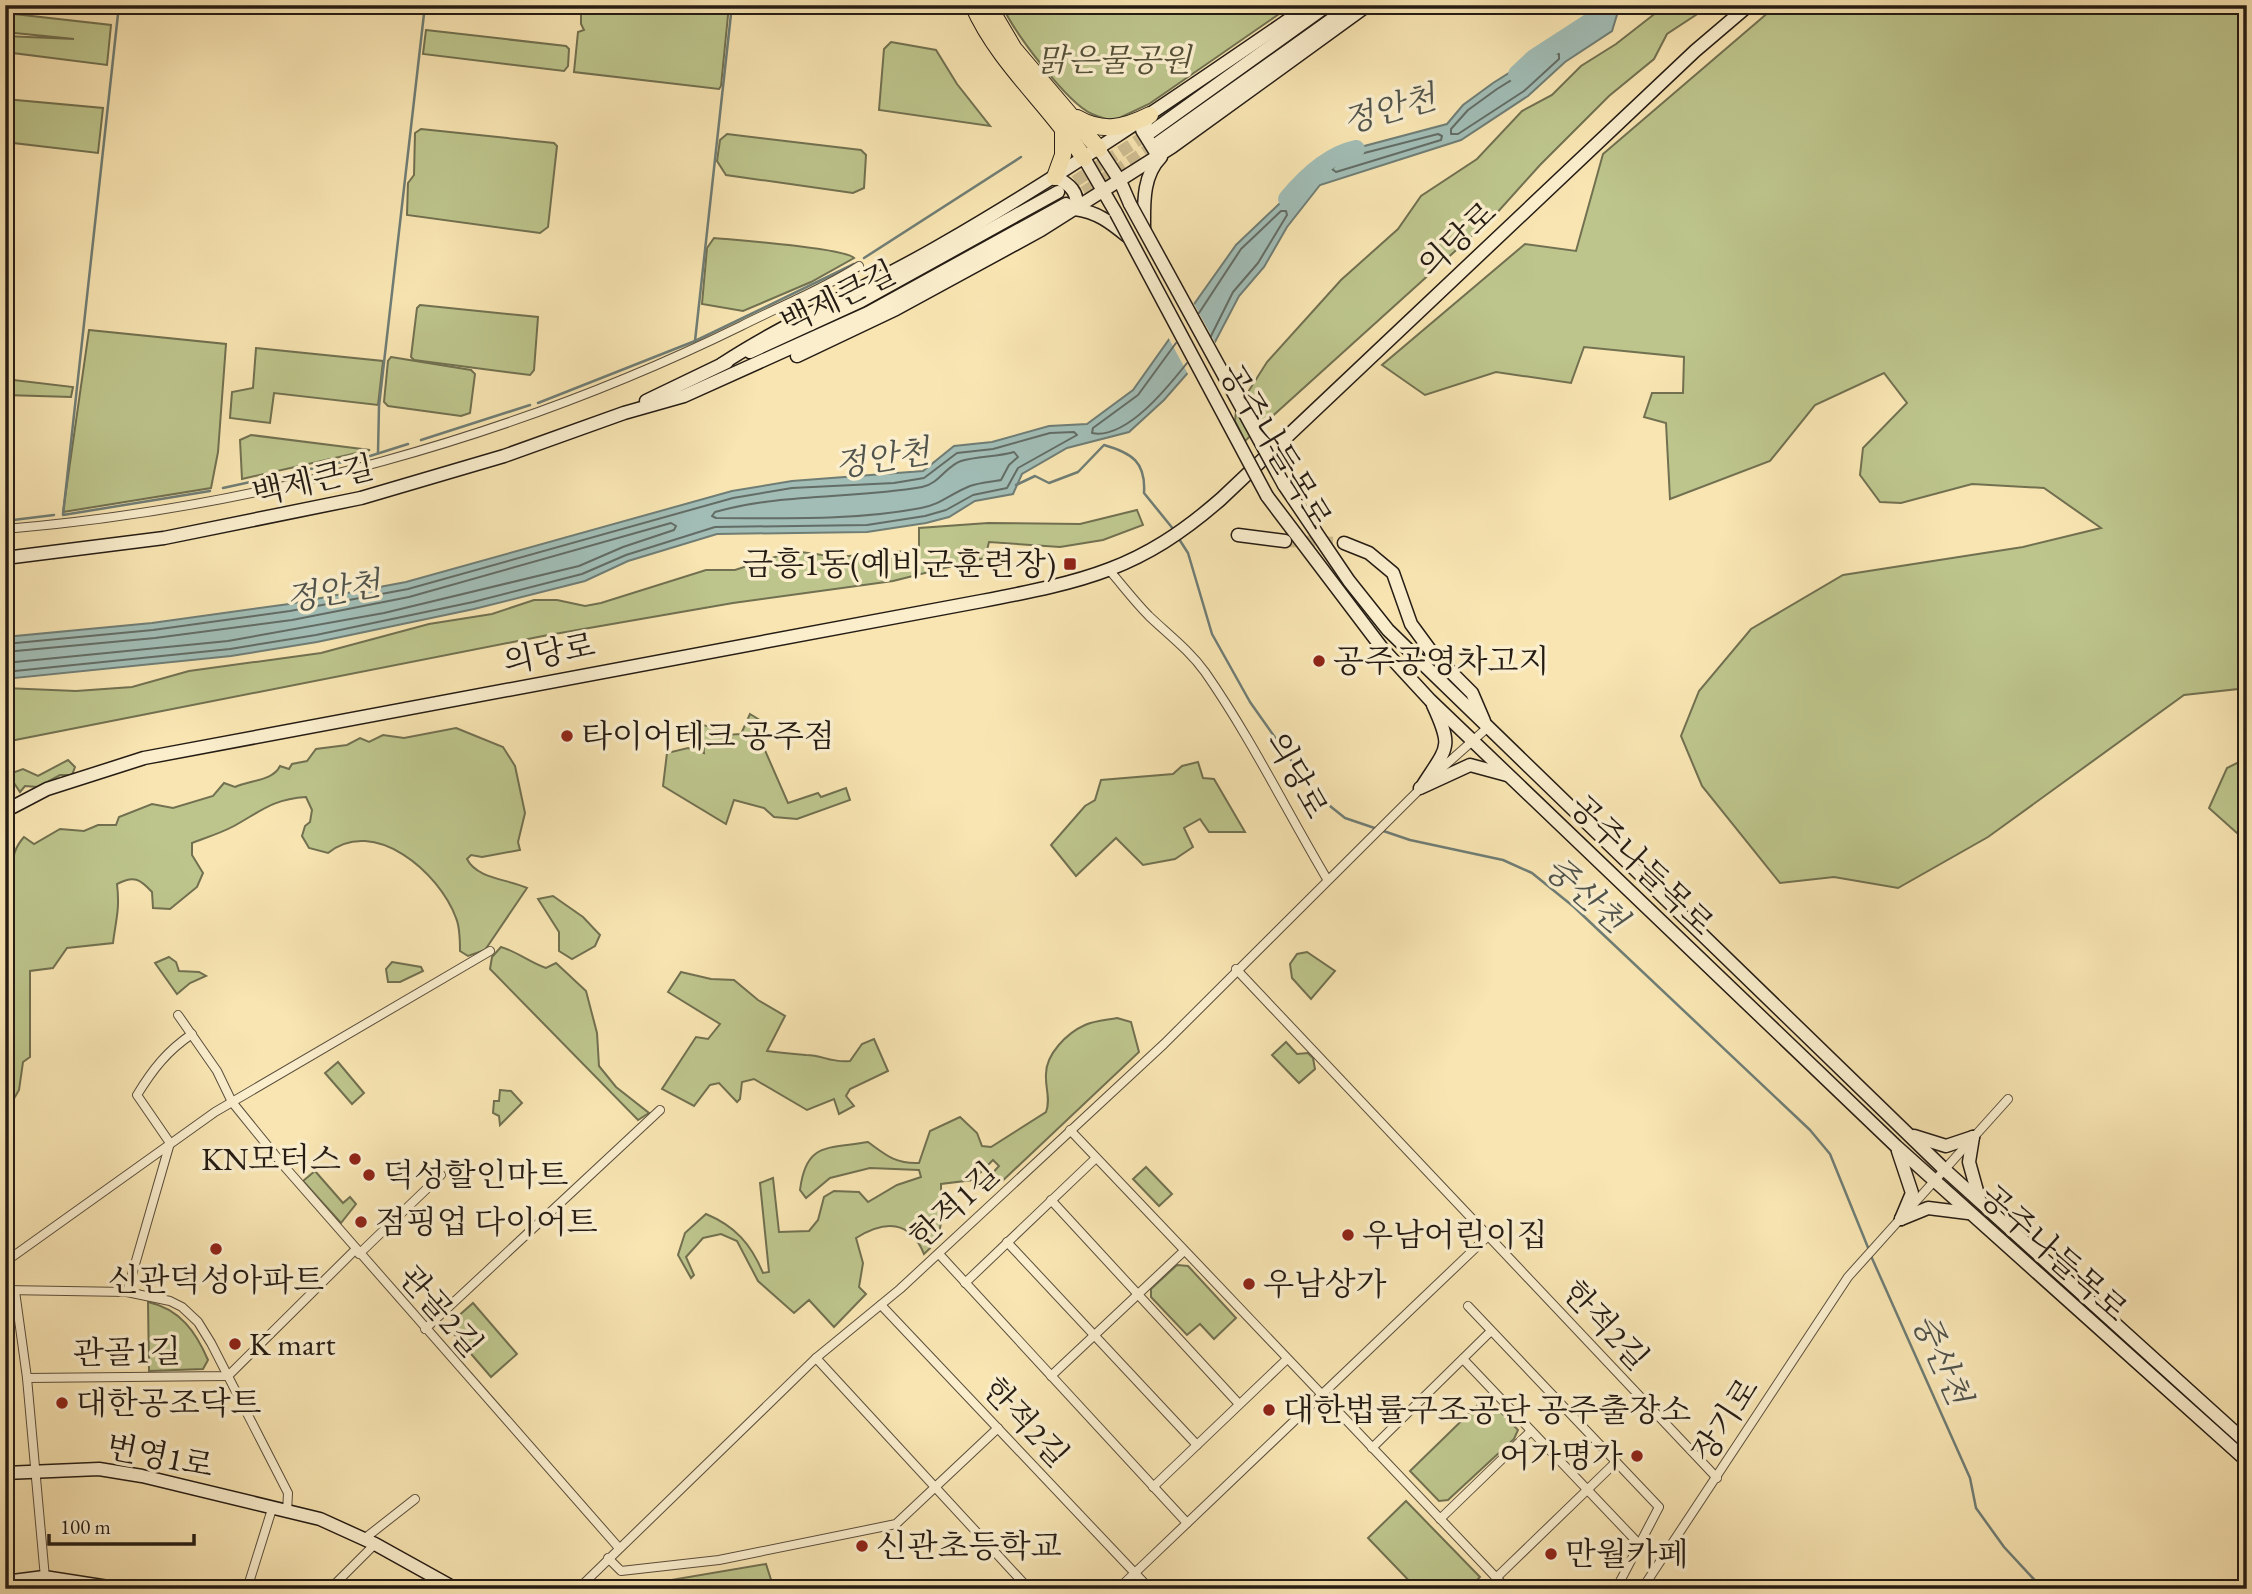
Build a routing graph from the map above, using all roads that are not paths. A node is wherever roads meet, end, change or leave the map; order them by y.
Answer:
1 (973, 5) edge
2 (988, 5) edge
3 (1310, 5) edge
4 (1328, 5) edge
5 (1352, 5) edge
6 (1368, 5) edge
7 (1749, 5) edge
8 (1150, 115) junction
9 (1067, 120) junction
10 (1172, 147) junction
11 (1099, 149) junction
12 (1084, 158) junction
13 (1120, 181) junction
14 (1056, 185) junction
15 (1104, 191) junction
16 (1070, 207) junction
17 (1112, 216) junction
18 (1144, 229) junction
19 (859, 266) dead end
20 (624, 412) junction
21 (5, 529) edge
22 (1238, 535) dead end
23 (1285, 541) tunnel mouth
24 (1344, 543) tunnel mouth
25 (5, 558) edge
26 (1110, 571) junction
27 (1430, 700) junction
28 (1487, 728) junction
29 (1474, 740) junction
30 (1516, 779) junction
31 (1420, 788) junction
32 (5, 811) edge
33 (1327, 879) junction
34 (491, 951) dead end
35 (1237, 970) junction
36 (178, 1015) dead end
37 (192, 1034) junction
38 (2008, 1099) dead end
39 (232, 1102) junction
40 (660, 1110) dead end
41 (1070, 1130) junction
42 (1908, 1133) junction
43 (1973, 1137) junction
44 (170, 1143) junction
45 (1896, 1146) junction
46 (1096, 1158) junction
47 (1945, 1170) junction
48 (441, 1175) dead end
49 (1935, 1182) junction
50 (1051, 1200) junction
51 (1980, 1202) junction
52 (1972, 1214) junction
53 (1898, 1223) junction
54 (1488, 1236) junction
55 (1007, 1242) junction
56 (1184, 1251) junction
57 (357, 1252) junction
58 (939, 1254) junction
59 (5, 1262) edge
60 (965, 1283) junction
61 (10, 1290) edge
62 (127, 1292) junction
63 (1138, 1294) junction
64 (881, 1305) junction
65 (1468, 1307) dead end
66 (425, 1329) junction
67 (1491, 1331) junction
68 (1095, 1335) junction
69 (816, 1358) junction
70 (1463, 1359) junction
71 (1286, 1360) junction
72 (228, 1376) junction
73 (1051, 1376) junction
74 (27, 1378) junction
75 (1322, 1396) junction
76 (1239, 1404) junction
77 (998, 1428) junction
78 (1531, 1431) junction
79 (2247, 1443) edge
80 (1197, 1445) junction
81 (1372, 1448) junction
82 (2247, 1461) edge
83 (1616, 1462) junction
84 (35, 1470) junction
85 (5, 1473) edge
86 (1717, 1478) junction
87 (1153, 1487) junction
88 (935, 1488) junction
89 (1587, 1490) junction
90 (415, 1499) dead end
91 (272, 1509) junction
92 (287, 1512) junction
93 (1440, 1519) junction
94 (1187, 1524) junction
95 (370, 1541) junction
96 (1639, 1544) junction
97 (619, 1548) junction
98 (608, 1558) junction
99 (1135, 1573) junction
100 (1496, 1578) junction
101 (5, 1582) edge
102 (45, 1583) edge
103 (121, 1589) edge
104 (247, 1589) edge
105 (330, 1589) edge
106 (455, 1589) edge
107 (578, 1589) edge
108 (1029, 1589) edge
109 (1118, 1589) edge
110 (1150, 1589) edge
111 (1507, 1589) edge
112 (1616, 1589) edge
113 (1642, 1589) edge

1 - 9 highway
2 - 9 highway
3 - 8 main road, 백제큰길
4 - 5 main road
6 - 10 main road
7 - 26 main road, 의당로
8 - 9 highway
8 - 10 main road
8 - 11 main road, 백제큰길
9 - 11 highway
9 - 12 highway
9 - 14 highway
10 - 13 main road, 백제큰길
10 - 18 main road
11 - 12 main road, 백제큰길
11 - 13 main road, 공주나들목로
12 - 14 main road, 백제큰길
12 - 15 main road, 공주나들목로
13 - 15 main road, 백제큰길
13 - 18 main road, 공주나들목로, bridge
14 - 16 main road
14 - 20 main road, 백제큰길
15 - 16 main road, 백제큰길
15 - 17 main road, 공주나들목로
16 - 17 main road
16 - 20 main road, 백제큰길
17 - 27 main road, 공주나들목로, bridge
18 - 28 main road, 공주나들목로, bridge
19 - 21 street
20 - 25 main road, 백제큰길
22 - 23 main road
24 - 28 main road
26 - 32 main road, 의당로
26 - 33 street, 의당로
27 - 29 main road, 공주나들목로
27 - 31 main road
28 - 29 street, 한적1길
28 - 42 main road, 공주나들목로
29 - 30 main road, 공주나들목로
29 - 31 street, 한적1길
30 - 31 main road
30 - 45 main road, 공주나들목로
31 - 33 street, 한적1길
33 - 35 street, 한적1길
34 - 39 street
35 - 41 street, 한적1길
35 - 54 street, 한적2길
36 - 37 street, 관골2길
37 - 39 street, 관골2길
37 - 44 street
38 - 43 street
39 - 44 street
39 - 57 street, 관골2길
40 - 66 street
41 - 46 street
41 - 58 street, 한적1길
42 - 43 main road
42 - 47 main road, 공주나들목로
43 - 47 street
43 - 51 main road
44 - 59 street
44 - 62 street, 관골1길
45 - 49 main road, 공주나들목로
45 - 53 main road
46 - 50 street
46 - 56 street
47 - 49 street
47 - 51 main road, 공주나들목로
48 - 57 street, 관골1길
49 - 52 main road, 공주나들목로
49 - 53 street
50 - 55 street
50 - 63 street
51 - 79 main road, 공주나들목로
52 - 53 main road
52 - 82 main road, 공주나들목로
53 - 86 street, 장기로
54 - 75 street
54 - 86 street, 한적2길
55 - 60 street
55 - 68 street
56 - 63 street, 한적2길
56 - 71 street
57 - 66 street, 관골2길
57 - 72 street, 관골1길
58 - 60 street, 한적2길
58 - 64 street, 한적1길
60 - 73 street, 한적2길
61 - 62 street, 관골1길
61 - 74 street, 관골1길
62 - 72 street, 관골1길
63 - 68 street, 한적2길
63 - 76 street
64 - 69 street, 한적1길
64 - 77 street, 한적2길
65 - 67 street
66 - 97 street, 관골2길
67 - 70 street
67 - 83 street
68 - 73 street, 한적2길
68 - 80 street
69 - 88 street
69 - 97 street, 한적1길
70 - 78 street
70 - 81 street
71 - 75 street
71 - 76 street
72 - 74 street, 관골1길
72 - 92 street, 관골1길
73 - 87 street, 한적2길
74 - 84 street, 관골1길
75 - 81 street
75 - 94 street
76 - 80 street
77 - 88 street
77 - 99 street, 한적2길
78 - 89 street
78 - 93 street
80 - 87 street
81 - 93 street
83 - 89 street
83 - 96 street
84 - 85 main road, 번영1로
84 - 91 main road, 번영1로
84 - 102 street
86 - 113 street, 장기로
87 - 94 street, 한적2길
88 - 98 street
88 - 108 street
89 - 96 street
89 - 100 street
90 - 95 street
91 - 92 main road, 번영1로
91 - 104 street
92 - 95 main road, 번영1로
93 - 100 street
94 - 99 street
95 - 105 street
95 - 106 main road, 번영1로
96 - 112 street
97 - 98 street, 한적1길
98 - 107 street, 한적1길
99 - 109 street
99 - 110 street, 한적2길
100 - 111 street
101 - 102 main road
102 - 103 main road

